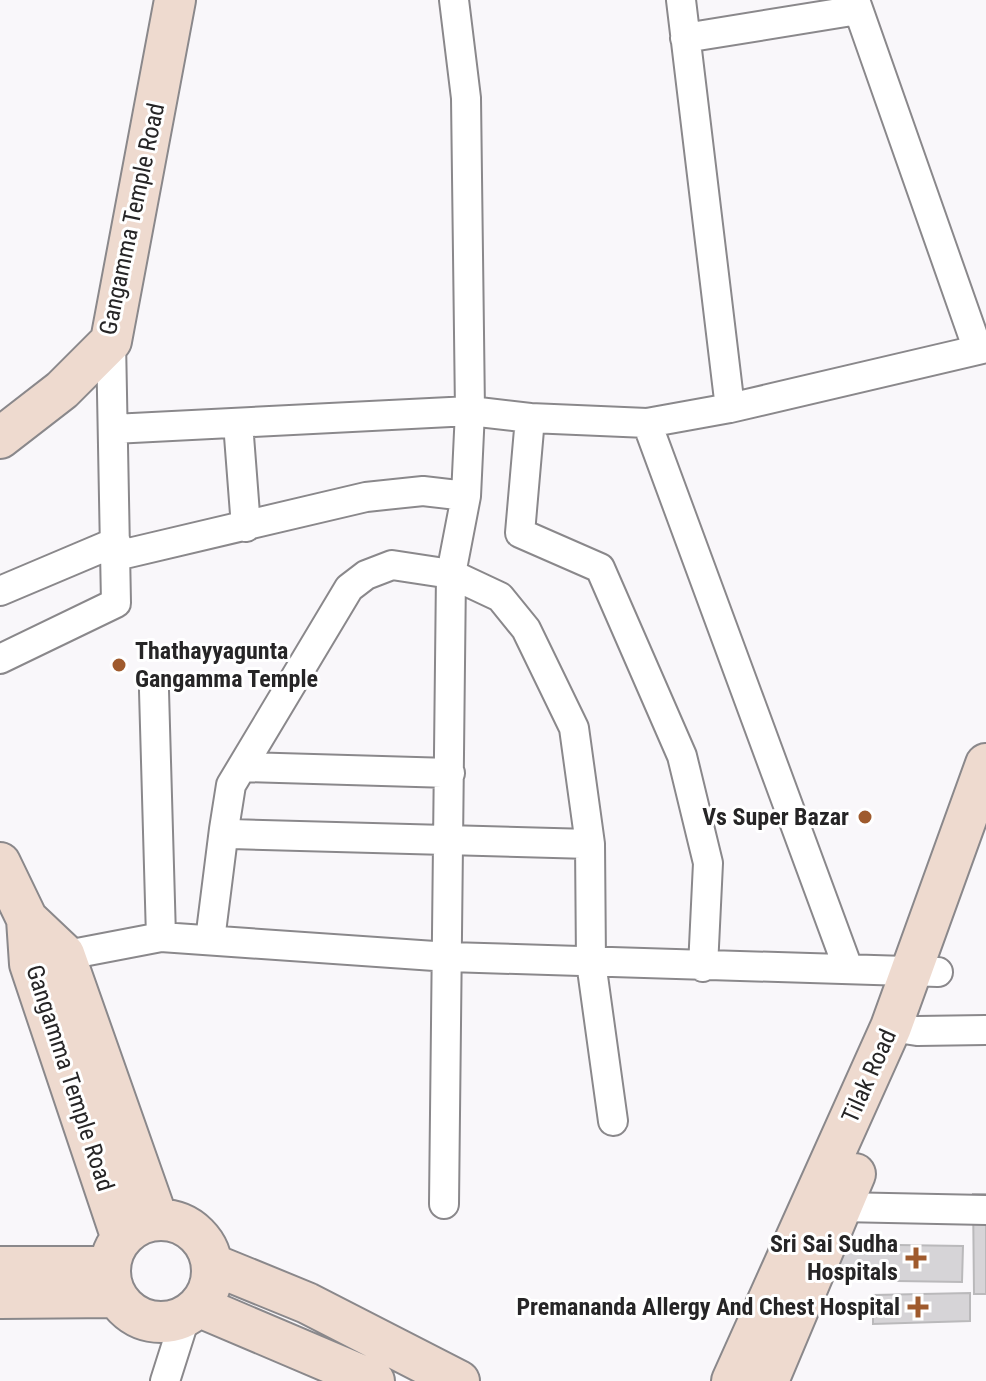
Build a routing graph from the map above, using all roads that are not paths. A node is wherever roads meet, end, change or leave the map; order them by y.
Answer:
1 (175, 0) edge
2 (454, 0) edge
3 (681, 0) edge
4 (856, 5) edge
5 (685, 38) junction
6 (111, 341) junction
7 (982, 349) edge
8 (730, 408) junction
9 (470, 411) junction
10 (530, 418) junction
11 (238, 423) junction
12 (647, 423) junction
13 (113, 429) junction
14 (0, 438) edge
15 (466, 496) junction
16 (246, 527) junction
17 (116, 549) junction
18 (451, 574) junction
19 (0, 591) edge
20 (0, 659) edge
21 (154, 691) dead end
22 (986, 765) edge
23 (242, 767) junction
24 (450, 773) junction
25 (224, 829) junction
26 (448, 838) junction
27 (986, 838) edge
28 (590, 844) junction
29 (0, 863) edge
30 (161, 937) junction
31 (210, 940) junction
32 (449, 957) junction
33 (47, 959) junction
34 (591, 962) junction
35 (703, 967) junction
36 (848, 968) junction
37 (926, 971) junction
38 (904, 1029) junction
39 (986, 1030) edge
40 (613, 1121) dead end
41 (444, 1204) dead end
42 (840, 1207) junction
43 (986, 1210) edge
44 (157, 1218) junction
45 (214, 1265) junction
46 (0, 1267) edge
47 (115, 1267) junction
48 (0, 1298) edge
49 (192, 1312) junction
50 (165, 1381) edge
51 (374, 1381) edge
52 (459, 1381) edge
53 (732, 1381) edge
54 (768, 1381) edge

1 - 6 main road, Gangamma Temple Road
2 - 9 street
3 - 5 street
4 - 5 street
4 - 7 street
5 - 8 street
6 - 13 street
6 - 14 main road, Gangamma Temple Road
7 - 8 street
8 - 12 street
9 - 10 street
9 - 11 street
9 - 15 street
10 - 12 street
10 - 35 street
11 - 13 street
11 - 16 street
12 - 36 street
13 - 17 street
15 - 16 street
15 - 18 street
16 - 17 street
17 - 19 street
17 - 20 street
18 - 23 street
18 - 24 street
18 - 28 street
21 - 30 street
22 - 37 main road, Tilak Road
23 - 24 street
23 - 25 street
24 - 26 street
25 - 26 street
25 - 31 street
26 - 28 street
26 - 32 street
27 - 37 main road, Tilak Road
28 - 34 street
29 - 33 main road, Gangamma Temple Road
30 - 31 street
30 - 33 street
31 - 32 street
32 - 34 street
32 - 41 street
33 - 44 main road, Gangamma Temple Road
33 - 47 main road, Gangamma Temple Road
34 - 35 street
34 - 40 street
35 - 36 street
36 - 37 street
37 - 38 main road, Tilak Road
38 - 39 street
38 - 42 main road, Tilak Road
38 - 53 main road, Tilak Road
42 - 43 street
42 - 54 main road, Tilak Road
44 - 45 main road
44 - 47 main road
45 - 49 main road
45 - 52 main road
46 - 47 main road
47 - 48 main road
47 - 49 main road
49 - 50 street
49 - 51 main road

